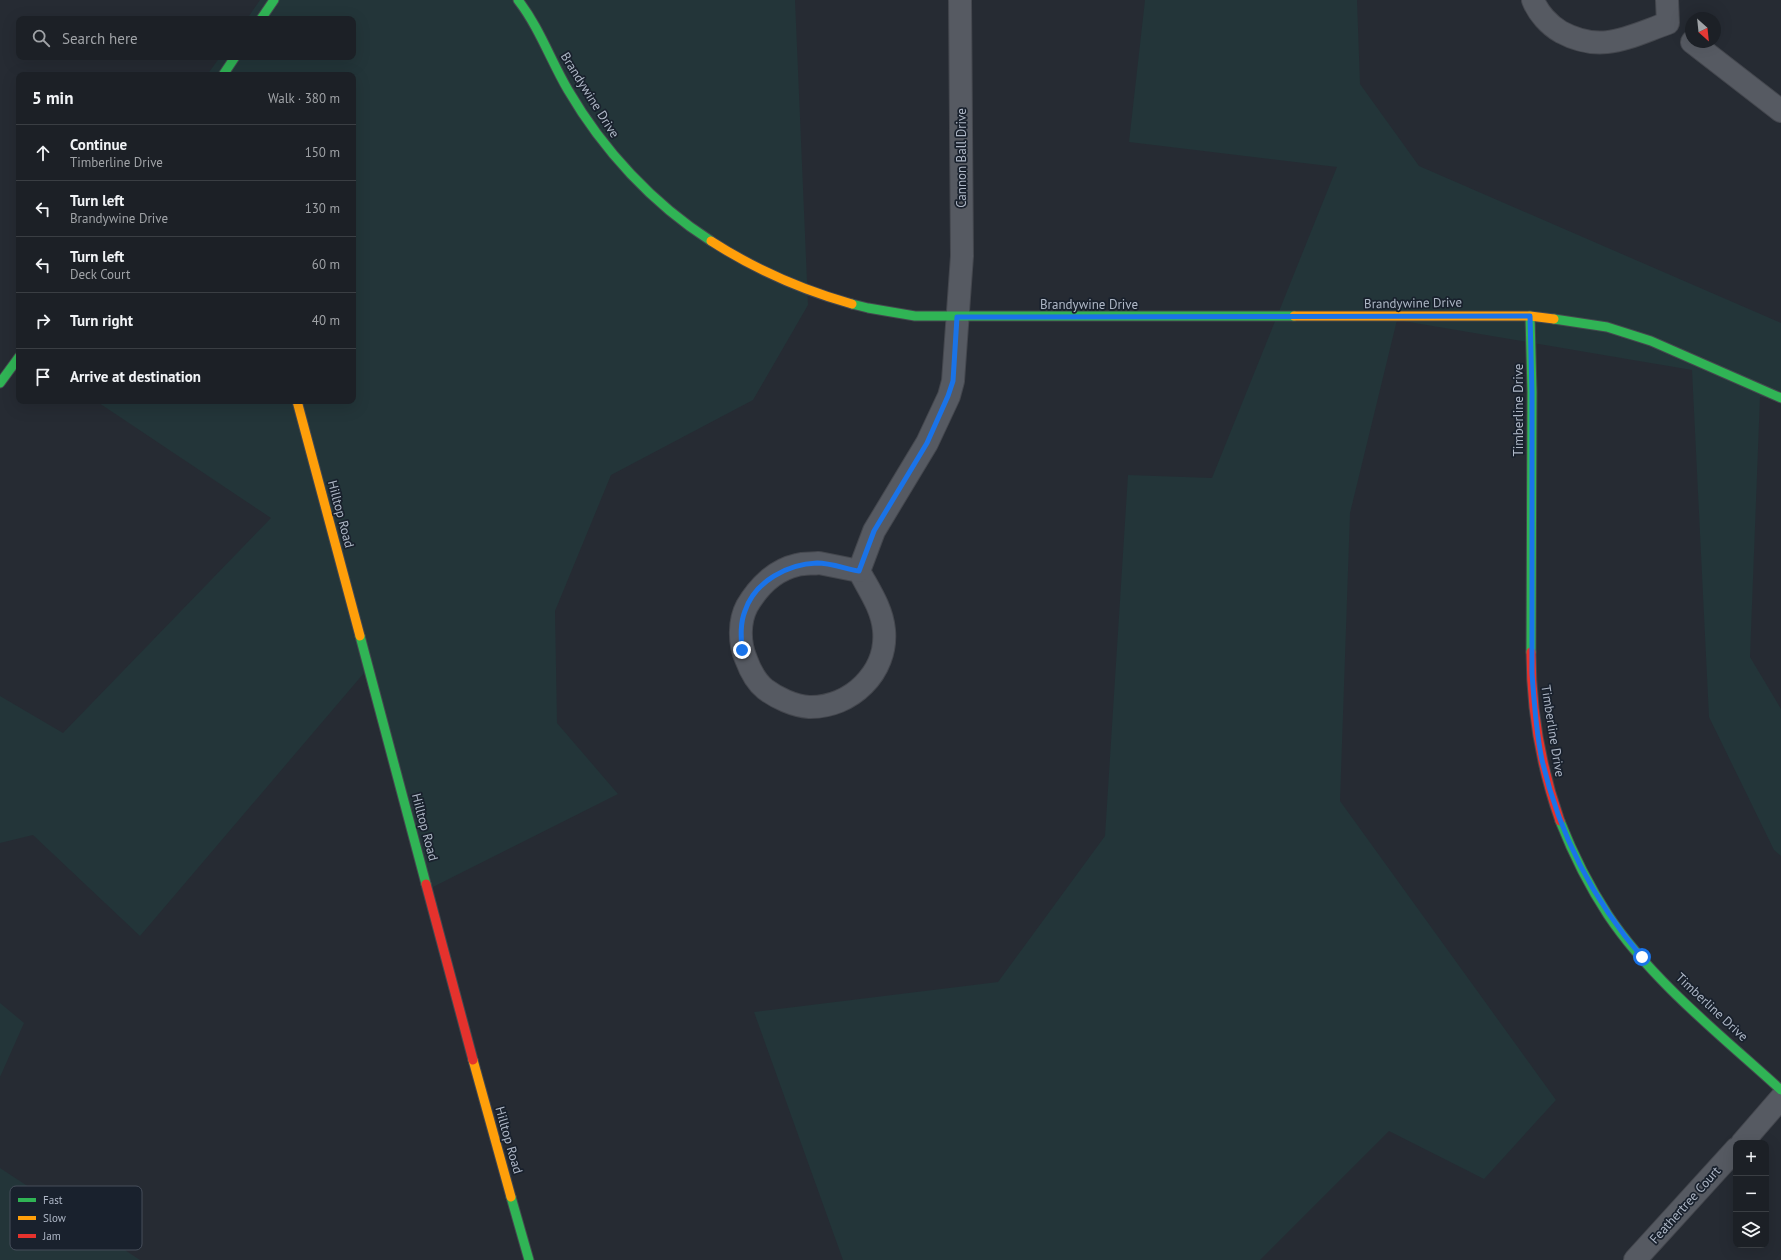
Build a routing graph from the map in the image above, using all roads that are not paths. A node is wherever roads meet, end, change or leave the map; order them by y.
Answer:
1 (274, 0) edge
2 (518, 0) edge
3 (960, 0) edge
4 (1533, 0) edge
5 (1667, 0) edge
6 (263, 16) edge
7 (1668, 23) junction
8 (1685, 36) edge
9 (1700, 48) edge
10 (233, 60) edge
11 (225, 72) edge
12 (1781, 111) edge
13 (1530, 316) junction
14 (957, 317) junction
15 (16, 361) edge
16 (0, 383) edge
17 (1781, 398) edge
18 (298, 404) edge
19 (859, 571) junction
20 (1781, 1090) edge
21 (1781, 1098) edge
22 (1745, 1140) edge
23 (1733, 1152) edge
24 (529, 1260) edge
25 (1635, 1260) edge

1 - 6 street
2 - 14 street, Brandywine Drive
3 - 14 street, Cannon Ball Drive
4 - 7 street
5 - 7 street
7 - 8 street
9 - 12 street
10 - 11 street
13 - 14 street, Brandywine Drive
13 - 17 street, Brandywine Drive
13 - 20 street, Timberline Drive
14 - 19 street, Cannon Ball Drive
15 - 16 street
18 - 24 street, Hilltop Road
19 - 19 street
21 - 22 street
23 - 25 street, Feathertree Court

